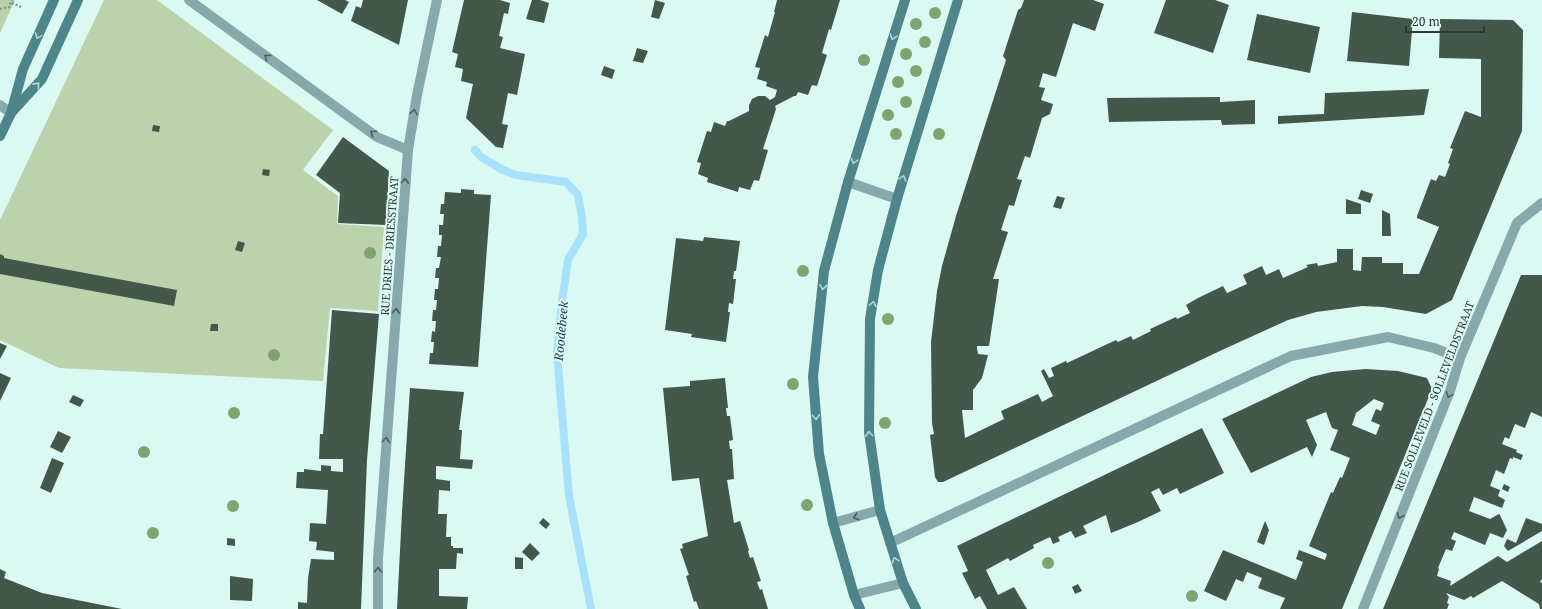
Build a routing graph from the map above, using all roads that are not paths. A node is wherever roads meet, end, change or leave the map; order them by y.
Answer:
1 (54, 0) edge
2 (78, 0) edge
3 (189, 0) edge
4 (437, 0) edge
5 (905, 0) edge
6 (958, 0) edge
7 (0, 105) edge
8 (11, 113) junction
9 (0, 136) edge
10 (408, 150) junction
11 (848, 182) junction
12 (897, 199) junction
13 (1542, 203) edge
14 (1460, 358) junction
15 (880, 510) junction
16 (833, 523) junction
17 (890, 543) junction
18 (903, 583) junction
19 (854, 595) junction
20 (378, 609) edge
21 (860, 609) edge
22 (916, 609) edge
23 (1363, 609) edge

1 -> 8 main road
8 -> 2 main road
10 -> 3 street
10 -> 4 street, RUE DRIES - DRIESSTRAAT
5 -> 11 main road
12 -> 6 main road
7 - 8 street
8 - 9 main road
20 -> 10 street, RUE DRIES - DRIESSTRAAT
11 - 12 street
11 -> 16 main road
15 -> 12 main road
13 - 14 street, RUE SOLLEVELD - SOLLEVELDSTRAAT
14 - 17 street
14 -> 23 street, RUE SOLLEVELD - SOLLEVELDSTRAAT
15 -> 16 street
15 - 17 main road
16 - 19 main road
18 -> 17 main road
18 - 19 street
18 - 22 main road
19 - 21 main road

